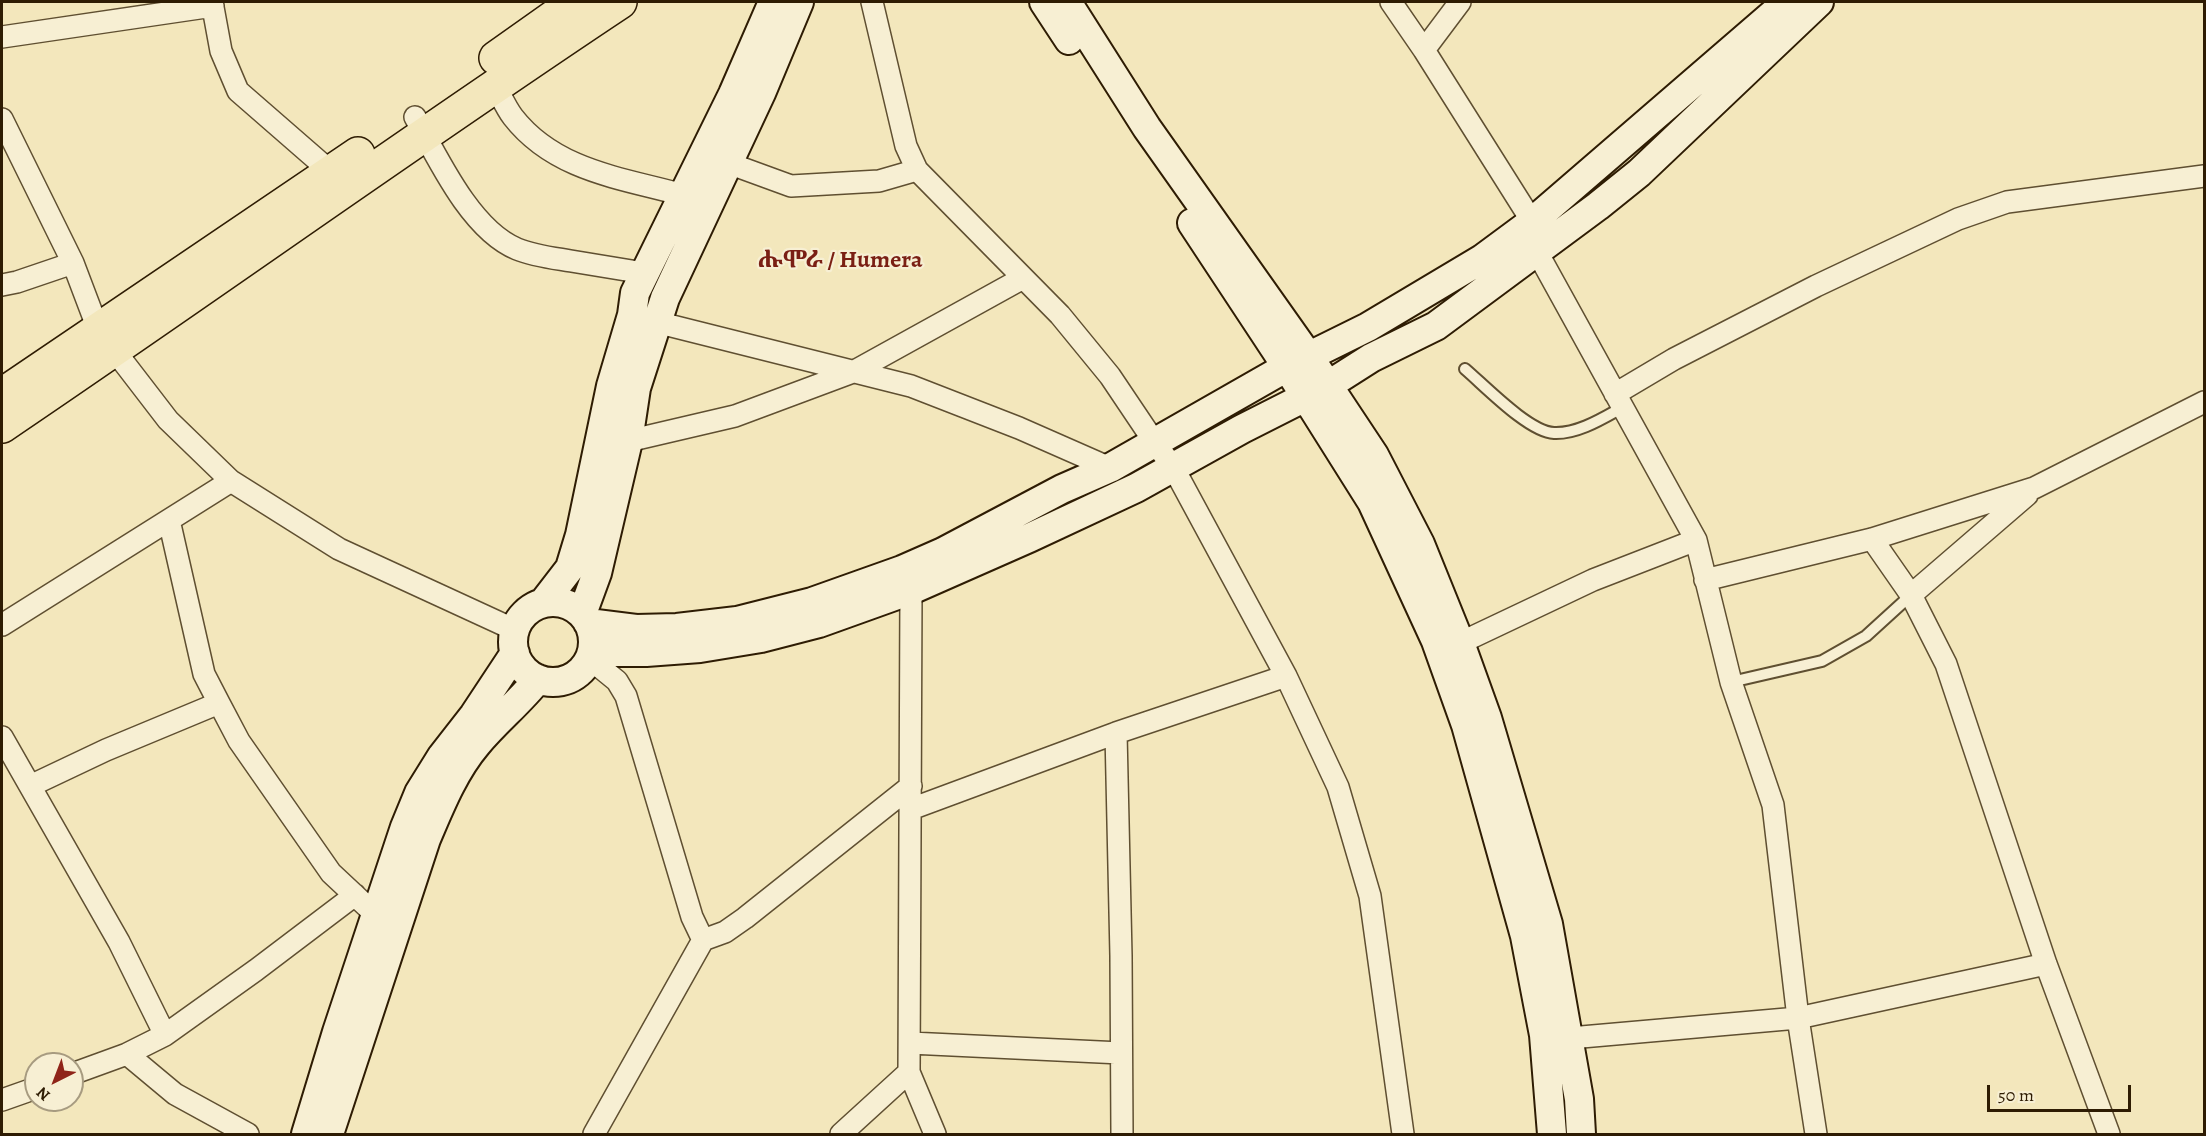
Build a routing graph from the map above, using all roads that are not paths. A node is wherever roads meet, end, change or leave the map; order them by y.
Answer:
1 (575, 2) edge
2 (620, 2) edge
3 (773, 2) edge
4 (799, 2) edge
5 (872, 2) edge
6 (1044, 2) edge
7 (1067, 2) edge
8 (1391, 2) edge
9 (1460, 2) edge
10 (1787, 2) edge
11 (1818, 2) edge
12 (212, 4) edge
13 (2, 38) edge
14 (1424, 50) junction
15 (495, 85) junction
16 (2, 119) edge
17 (420, 126) junction
18 (1141, 132) junction
19 (728, 163) junction
20 (917, 170) junction
21 (331, 172) junction
22 (2205, 176) edge
23 (683, 195) junction
24 (1535, 236) junction
25 (73, 263) junction
26 (644, 273) junction
27 (1023, 278) junction
28 (2, 285) edge
29 (644, 319) junction
30 (106, 339) junction
31 (1298, 362) junction
32 (1465, 369) dead end
33 (853, 372) junction
34 (1317, 391) junction
35 (2, 395) edge
36 (1619, 400) junction
37 (2205, 402) edge
38 (2, 426) edge
39 (628, 441) junction
40 (1155, 443) junction
41 (1173, 466) junction
42 (1110, 468) junction
43 (231, 481) junction
44 (2034, 488) junction
45 (169, 520) junction
46 (1872, 539) junction
47 (1696, 540) junction
48 (906, 580) junction
49 (1705, 580) junction
50 (1911, 595) junction
51 (543, 603) junction
52 (585, 619) junction
53 (2, 625) edge
54 (515, 641) junction
55 (1460, 643) junction
56 (591, 656) junction
57 (1286, 676) junction
58 (538, 679) junction
59 (1731, 682) junction
60 (219, 703) junction
61 (1116, 733) junction
62 (2, 737) edge
63 (30, 786) junction
64 (911, 786) junction
65 (911, 808) junction
66 (1502, 811) junction
67 (355, 895) junction
68 (376, 915) junction
69 (703, 940) junction
70 (2046, 964) junction
71 (1798, 1018) junction
72 (165, 1035) junction
73 (1570, 1038) junction
74 (910, 1043) junction
75 (1121, 1053) junction
76 (127, 1054) junction
77 (84, 1070) edge
78 (909, 1072) junction
79 (24, 1092) edge
80 (2, 1100) edge
81 (248, 1134) edge
82 (306, 1134) edge
83 (329, 1134) edge
84 (594, 1134) edge
85 (841, 1134) edge
86 (936, 1134) edge
87 (1122, 1134) edge
88 (1403, 1134) edge
89 (1552, 1134) edge
90 (1581, 1134) edge
91 (1816, 1134) edge
92 (2109, 1134) edge

1 - 17 main road
2 - 15 main road
3 - 23 street
4 - 19 street
5 - 20 street
6 - 18 street
7 - 18 street
8 - 14 street
9 - 14 street
10 - 24 street
11 - 24 street
12 - 13 street
12 - 21 street
14 - 24 street
15 - 17 main road
15 - 23 street
16 - 25 street
17 - 21 main road
17 - 26 street
17 - 30 main road
18 - 31 street
19 - 20 street
19 - 29 street
20 - 27 street
21 - 30 main road
22 - 36 street
23 - 26 street
24 - 31 street
24 - 34 street
24 - 36 street
25 - 28 street
25 - 30 street
26 - 29 street
27 - 33 street
27 - 40 street
29 - 33 street
29 - 39 street
29 - 51 street
30 - 35 main road
30 - 38 main road
30 - 43 street
31 - 34 street
31 - 40 street
32 - 36 lane
33 - 39 street
33 - 42 street
34 - 41 street
34 - 55 street
34 - 66 street
36 - 47 street
37 - 44 street
39 - 52 street
40 - 41 street
40 - 42 street
41 - 48 street
41 - 57 street
42 - 48 street
43 - 45 street
43 - 54 street
44 - 46 street
44 - 50 street
45 - 53 street
45 - 60 street
46 - 49 street
46 - 50 street
47 - 49 street
47 - 55 street
48 - 52 street
48 - 56 street
48 - 64 street
49 - 59 street
50 - 59 lane
50 - 70 street
51 - 52 street
51 - 54 street
52 - 56 street
54 - 58 street
54 - 68 street
55 - 66 street
56 - 58 street
56 - 69 street
57 - 61 street
57 - 88 street
58 - 83 street
59 - 71 street
60 - 63 street
60 - 67 street
61 - 65 street
61 - 75 street
62 - 63 street
63 - 72 street
64 - 65 street
64 - 69 street
65 - 74 street
66 - 73 street
66 - 89 street
67 - 68 street
67 - 72 street
68 - 82 street
69 - 84 street
70 - 71 street
70 - 92 street
71 - 73 street
71 - 91 street
72 - 76 street
73 - 90 street
74 - 75 street
74 - 78 street
75 - 87 street
76 - 77 street
76 - 81 street
78 - 85 street
78 - 86 street
79 - 80 street

